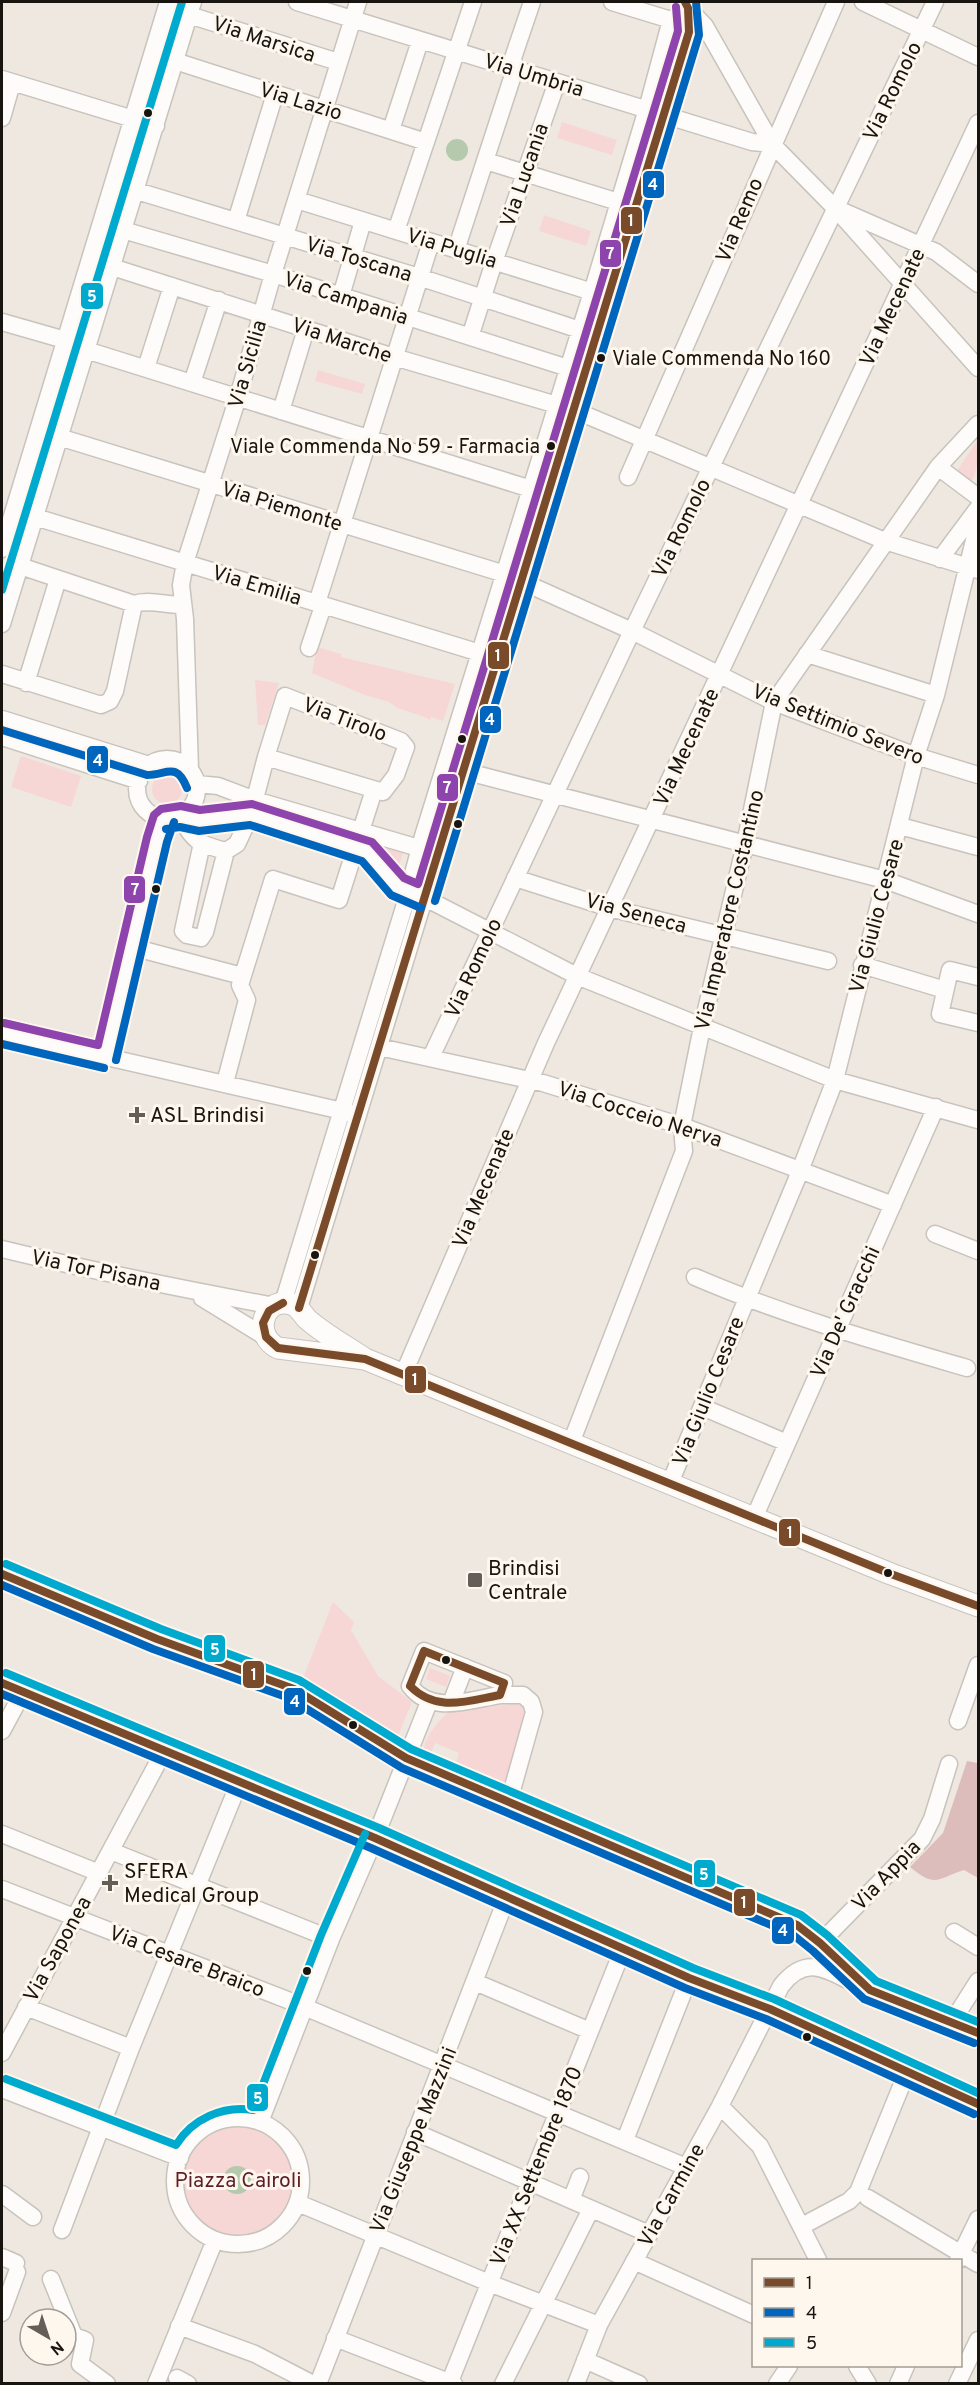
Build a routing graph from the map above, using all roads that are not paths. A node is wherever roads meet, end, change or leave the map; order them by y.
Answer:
1 (168, 2) edge
2 (297, 2) edge
3 (358, 2) edge
4 (473, 2) edge
5 (532, 2) edge
6 (612, 2) edge
7 (836, 2) edge
8 (863, 2) edge
9 (935, 2) edge
10 (686, 5) edge
11 (191, 8) edge
12 (352, 18) junction
13 (671, 20) junction
14 (922, 30) junction
15 (420, 41) junction
16 (456, 52) junction
17 (978, 57) edge
18 (175, 61) junction
19 (338, 62) junction
20 (515, 69) junction
21 (7, 81) edge
22 (557, 82) junction
23 (275, 94) junction
24 (325, 108) junction
25 (655, 111) junction
26 (2, 118) edge
27 (132, 120) junction
28 (978, 123) edge
29 (156, 126) junction
30 (391, 130) junction
31 (426, 142) junction
32 (772, 144) junction
33 (486, 161) junction
34 (525, 173) junction
35 (137, 191) junction
36 (297, 200) junction
37 (626, 204) junction
38 (835, 208) junction
39 (236, 221) junction
40 (363, 221) junction
41 (123, 230) junction
42 (396, 231) junction
43 (285, 236) junction
44 (431, 242) junction
45 (921, 245) junction
46 (456, 250) junction
47 (352, 256) junction
48 (494, 262) junction
49 (112, 267) junction
50 (273, 274) junction
51 (419, 277) junction
52 (978, 284) edge
53 (903, 285) junction
54 (172, 286) junction
55 (599, 295) junction
56 (341, 296) junction
57 (483, 298) junction
58 (219, 300) junction
59 (261, 314) junction
60 (406, 317) junction
61 (2, 322) edge
62 (306, 328) junction
63 (580, 330) junction
64 (470, 337) junction
65 (65, 340) junction
66 (86, 350) junction
67 (394, 357) junction
68 (146, 368) junction
69 (568, 368) junction
70 (978, 368) edge
71 (192, 383) junction
72 (51, 387) junction
73 (73, 394) junction
74 (238, 397) junction
75 (557, 405) junction
76 (574, 410) junction
77 (281, 411) junction
78 (978, 423) edge
79 (59, 437) junction
80 (369, 438) junction
81 (645, 440) junction
82 (710, 467) junction
83 (938, 467) junction
84 (628, 477) dead end
85 (210, 484) junction
86 (531, 489) junction
87 (978, 497) edge
88 (801, 504) junction
89 (978, 508) edge
90 (35, 517) junction
91 (341, 524) junction
92 (978, 524) edge
93 (885, 541) junction
94 (2, 549) edge
95 (940, 559) junction
96 (184, 563) junction
97 (20, 566) junction
98 (974, 569) edge
99 (505, 574) junction
100 (58, 579) junction
101 (521, 582) junction
102 (134, 604) junction
103 (183, 604) junction
104 (320, 604) junction
105 (2, 624) edge
106 (632, 630) junction
107 (309, 648) dead end
108 (480, 653) junction
109 (807, 654) junction
110 (721, 674) junction
111 (2, 675) edge
112 (26, 683) junction
113 (936, 696) junction
114 (774, 702) junction
115 (2, 720) edge
116 (2, 737) edge
117 (916, 756) junction
118 (266, 757) junction
119 (149, 765) junction
120 (190, 769) junction
121 (464, 771) junction
122 (978, 776) edge
123 (139, 781) junction
124 (197, 784) junction
125 (374, 790) junction
126 (554, 795) junction
127 (253, 807) junction
128 (172, 817) junction
129 (652, 819) junction
130 (900, 825) junction
131 (362, 829) junction
132 (202, 843) junction
133 (745, 844) junction
134 (978, 847) edge
135 (357, 848) junction
136 (419, 848) junction
137 (226, 851) junction
138 (439, 853) junction
139 (515, 878) junction
140 (885, 880) junction
141 (408, 891) junction
142 (425, 898) junction
143 (609, 908) junction
144 (978, 914) edge
145 (490, 931) junction
146 (724, 936) junction
147 (132, 947) junction
148 (828, 961) dead end
149 (862, 965) junction
150 (242, 976) junction
151 (577, 976) junction
152 (978, 977) edge
153 (945, 990) junction
154 (978, 1023) edge
155 (702, 1027) junction
156 (2, 1033) edge
157 (379, 1047) junction
158 (431, 1057) junction
159 (106, 1058) junction
160 (530, 1079) junction
161 (835, 1080) junction
162 (225, 1083) junction
163 (936, 1107) junction
164 (341, 1110) junction
165 (358, 1116) junction
166 (978, 1120) edge
167 (682, 1126) junction
168 (801, 1170) junction
169 (893, 1205) junction
170 (935, 1234) dead end
171 (2, 1249) edge
172 (978, 1251) edge
173 (695, 1277) dead end
174 (191, 1292) junction
175 (746, 1299) junction
176 (290, 1309) junction
177 (837, 1330) junction
178 (264, 1336) junction
179 (291, 1348) junction
180 (365, 1359) junction
181 (967, 1368) dead end
182 (403, 1375) junction
183 (702, 1407) junction
184 (571, 1443) junction
185 (787, 1443) junction
186 (670, 1483) junction
187 (754, 1518) junction
188 (2, 1574) edge
189 (978, 1606) edge
190 (978, 1665) edge
191 (465, 1667) junction
192 (2, 1683) edge
193 (23, 1692) junction
194 (500, 1695) junction
195 (429, 1702) junction
196 (451, 1703) junction
197 (958, 1721) dead end
198 (2, 1731) edge
199 (164, 1750) junction
200 (406, 1758) junction
201 (949, 1764) dead end
202 (239, 1783) junction
203 (509, 1801) junction
204 (2, 1833) edge
205 (375, 1838) junction
206 (111, 1851) junction
207 (99, 1873) junction
208 (198, 1886) junction
209 (2, 1889) edge
210 (507, 1896) junction
211 (75, 1917) junction
212 (954, 1932) dead end
213 (331, 1939) junction
214 (978, 1947) edge
215 (825, 1948) junction
216 (623, 1949) junction
217 (170, 1954) junction
218 (689, 1978) junction
219 (978, 1981) edge
220 (475, 1982) junction
221 (870, 1990) junction
222 (26, 2007) junction
223 (305, 2007) junction
224 (770, 2009) junction
225 (952, 2022) junction
226 (590, 2031) junction
227 (978, 2034) edge
228 (131, 2048) junction
229 (2, 2053) edge
230 (443, 2063) junction
231 (907, 2072) junction
232 (2, 2089) edge
233 (978, 2104) edge
234 (720, 2106) junction
235 (556, 2113) junction
236 (260, 2122) junction
237 (101, 2127) junction
238 (415, 2132) junction
239 (625, 2140) junction
240 (180, 2158) junction
241 (686, 2167) junction
242 (580, 2177) dead end
243 (529, 2182) junction
244 (2, 2194) edge
245 (868, 2198) dead end
246 (571, 2200) junction
247 (298, 2203) junction
248 (591, 2209) junction
249 (33, 2217) dead end
250 (978, 2219) edge
251 (802, 2226) junction
252 (62, 2229) dead end
253 (649, 2234) junction
254 (375, 2235) junction
255 (215, 2240) junction
256 (959, 2257) edge
257 (818, 2259) edge
258 (634, 2261) junction
259 (11, 2264) edge
260 (978, 2264) edge
261 (51, 2279) dead end
262 (489, 2283) junction
263 (543, 2304) junction
264 (2, 2313) edge
265 (752, 2315) edge
266 (599, 2325) junction
267 (179, 2326) junction
268 (335, 2338) junction
269 (978, 2340) edge
270 (585, 2360) junction
271 (788, 2367) edge
272 (858, 2367) edge
273 (906, 2367) edge
274 (451, 2383) edge
275 (107, 2384) edge
276 (156, 2384) edge
277 (313, 2384) edge
278 (318, 2384) edge
279 (503, 2384) edge
280 (576, 2384) edge
281 (639, 2384) edge
282 (777, 2384) edge
283 (868, 2384) edge
284 (898, 2384) edge
285 (957, 2384) edge

1 - 27 street
2 - 12 street, Via Umbria
3 - 12 street, Via Sicilia
4 - 16 street
5 - 20 street
6 - 13 street
7 - 32 street, Via Remo
8 - 14 street
9 - 14 street, Via Romolo
10 - 13 street
10 - 25 street
10 - 32 street
11 - 18 street
11 - 19 street, Via Marsica
12 - 15 street, Via Umbria
12 - 19 street, Via Sicilia
13 - 25 street
14 - 17 street
14 - 38 street, Via Romolo
15 - 16 street, Via Umbria
15 - 30 street
16 - 20 street, Via Umbria
16 - 31 street
18 - 23 street, Via Lazio
18 - 29 street
19 - 24 street, Via Sicilia
20 - 22 street, Via Umbria
20 - 33 street
21 - 26 street
21 - 27 street
22 - 25 street, Via Umbria
22 - 34 street, Via Lucania
23 - 24 street, Via Lazio
23 - 39 street
24 - 30 street, Via Lazio
24 - 36 street, Via Sicilia
25 - 32 street, Via Umbria
25 - 37 street
27 - 29 street
27 - 65 street
28 - 45 street, Via Mecenate
29 - 35 street
30 - 31 street, Via Lazio
31 - 42 street
32 - 38 street
32 - 81 street, Via Remo
33 - 34 street
33 - 46 street
34 - 37 street
34 - 48 street, Via Lucania
35 - 39 street, Via Toscana
35 - 41 street
36 - 40 street, Via Puglia
36 - 43 street, Via Sicilia
37 - 55 street
38 - 45 street
38 - 53 street
38 - 82 street, Via Romolo
39 - 43 street, Via Toscana
40 - 42 street, Via Puglia
40 - 47 street
41 - 49 street
41 - 50 street, Via Campania
42 - 44 street, Via Puglia
43 - 47 street, Via Toscana
43 - 50 street, Via Sicilia
44 - 46 street, Via Puglia
44 - 51 street
45 - 52 street
45 - 53 street, Via Mecenate
46 - 48 street, Via Puglia
47 - 51 street, Via Toscana
47 - 56 street
48 - 55 street, Via Puglia
48 - 57 street, Via Lucania
49 - 54 street, Via Marche
49 - 66 street
50 - 56 street, Via Campania
50 - 59 street, Via Sicilia
51 - 57 street, Via Toscana
51 - 60 street
53 - 70 street
53 - 88 street, Via Mecenate
54 - 58 street, Via Marche
54 - 68 street
55 - 63 street
55 - 76 street
56 - 60 street, Via Campania
57 - 63 street, Via Toscana
57 - 64 street, Via Lucania
58 - 59 street, Via Marche
58 - 71 street
59 - 62 street, Via Marche
59 - 74 street, Via Sicilia
60 - 64 street, Via Campania
60 - 67 street
61 - 65 street
62 - 67 street, Via Marche
62 - 77 street
63 - 69 street
64 - 69 street, Via Campania
65 - 72 street
66 - 68 street
66 - 73 street
67 - 75 street, Via Marche
67 - 80 street
68 - 71 street
69 - 75 street
71 - 74 street
72 - 73 street
72 - 94 street
73 - 79 street
74 - 77 street
74 - 85 street, Via Sicilia
75 - 76 street, Via Marche
75 - 86 street
76 - 81 street, Via Marche
76 - 101 street
77 - 80 street
78 - 83 street, Via Imperatore Costantino
79 - 85 street, Via Piemonte
79 - 90 street
80 - 86 street
80 - 91 street
81 - 82 street, Via Marche
81 - 84 street, Via Remo
82 - 88 street, Via Marche
82 - 106 street, Via Romolo
83 - 87 street
83 - 93 street, Via Imperatore Costantino
85 - 91 street, Via Piemonte
85 - 96 street, Via Sicilia
86 - 99 street
88 - 93 street, Via Marche
88 - 110 street, Via Mecenate
89 - 95 street
90 - 96 street, Via Emilia
90 - 97 street
91 - 99 street, Via Piemonte
91 - 104 street
92 - 98 street, Via Giulio Cesare
93 - 95 street, Via Marche
93 - 109 street, Via Imperatore Costantino
95 - 98 street, Via Marche
96 - 103 street, Via Sicilia
96 - 104 street, Via Emilia
97 - 100 street
97 - 105 street
98 - 113 street, Via Giulio Cesare
99 - 101 street, Via Settimio Severo
99 - 108 street
100 - 102 street
100 - 112 street
101 - 106 street, Via Settimio Severo
101 - 121 street
102 - 103 street
102 - 112 street
103 - 120 street, Via Sicilia
104 - 107 street
104 - 108 street, Via Emilia
106 - 110 street, Via Settimio Severo
106 - 126 street, Via Romolo
108 - 136 street
109 - 113 street
109 - 114 street, Via Imperatore Costantino
110 - 114 street, Via Settimio Severo
110 - 129 street, Via Mecenate
111 - 112 street
113 - 117 street, Via Giulio Cesare
114 - 117 street, Via Settimio Severo
114 - 133 street, Via Imperatore Costantino
115 - 119 street
116 - 123 street
117 - 122 street, Via Settimio Severo
117 - 130 street, Via Giulio Cesare
118 - 125 street
118 - 125 street, Via Tirolo
118 - 127 street, Via Tirolo
119 - 120 street
119 - 123 street
120 - 124 street
121 - 126 street
121 - 138 street
123 - 128 street
124 - 127 street
124 - 128 street
125 - 131 street
126 - 129 street
126 - 139 street, Via Romolo
127 - 128 street
127 - 131 street
127 - 135 street
127 - 137 street, Via Tirolo
128 - 132 street
128 - 147 street
129 - 133 street
129 - 143 street, Via Mecenate
130 - 134 street
130 - 140 street, Via Giulio Cesare
131 - 135 street
131 - 136 street
132 - 137 street
132 - 137 street, Via Tirolo
133 - 140 street
133 - 146 street, Via Imperatore Costantino
135 - 141 street
135 - 150 street
136 - 138 street
136 - 141 street
138 - 142 street
139 - 143 street, Via Seneca
139 - 145 street, Via Romolo
140 - 144 street
140 - 149 street, Via Giulio Cesare
141 - 142 street
141 - 164 street
142 - 145 street
142 - 157 street
143 - 146 street, Via Seneca
143 - 151 street, Via Mecenate
145 - 151 street
145 - 158 street, Via Romolo
146 - 148 street, Via Seneca
146 - 155 street, Via Imperatore Costantino
147 - 150 street
147 - 159 street
149 - 153 street
149 - 161 street, Via Giulio Cesare
150 - 162 street
151 - 155 street
151 - 160 street, Via Mecenate
152 - 153 street
153 - 154 street
155 - 161 street
155 - 167 street, Via Imperatore Costantino
156 - 159 street
157 - 158 street, Via Cocceio Nerva
157 - 165 street
158 - 160 street, Via Cocceio Nerva
159 - 162 street
160 - 167 street, Via Cocceio Nerva
160 - 182 street, Via Mecenate
161 - 163 street
161 - 168 street, Via Giulio Cesare
162 - 164 street
163 - 166 street
163 - 169 street, Via De' Gracchi
164 - 165 street
164 - 176 street
165 - 176 street
167 - 168 street, Via Cocceio Nerva
167 - 184 street, Via Imperatore Costantino
168 - 169 street, Via Cocceio Nerva
168 - 175 street, Via Giulio Cesare
169 - 177 street, Via De' Gracchi
170 - 172 street
171 - 174 street, Via Tor Pisana
173 - 175 street, Via Giulio Cesare
174 - 176 street, Via Tor Pisana
174 - 178 street, Via Tor Pisana
175 - 177 street
175 - 183 street, Via Giulio Cesare
176 - 178 main road
176 - 179 main road
176 - 180 main road, Via Tor Pisana
177 - 181 street
177 - 185 street, Via De' Gracchi
178 - 179 main road, Via Tor Pisana
179 - 180 main road, Via Tor Pisana
180 - 182 main road, Via Tor Pisana
182 - 184 main road, Via Tor Pisana
183 - 185 street
183 - 186 street, Via Giulio Cesare
184 - 186 main road, Via Tor Pisana
185 - 187 street, Via De' Gracchi
186 - 187 main road, Via Tor Pisana
187 - 189 main road, Via Tor Pisana
188 - 200 street
190 - 197 street
191 - 194 street
191 - 195 street
191 - 196 street
192 - 193 street
193 - 198 street
193 - 199 street
194 - 196 street
194 - 203 street
195 - 196 street
195 - 200 street
199 - 202 street
199 - 206 street, Via Saponea
200 - 203 street
200 - 205 street
201 - 215 street, Via Appia
202 - 205 street
202 - 208 street
203 - 215 street
204 - 207 street
205 - 210 street
205 - 213 street
206 - 207 street, Via Saponea
206 - 208 street
207 - 211 street, Via Saponea
208 - 213 street
208 - 217 street
209 - 211 street, Via Cesare Braico
210 - 216 street
210 - 220 street, Via Giuseppe Mazzini
211 - 217 street, Via Cesare Braico
211 - 222 street, Via Saponea
212 - 214 street
213 - 223 street
215 - 221 street
216 - 218 street
216 - 226 street, Via XX Settembre 1870
217 - 223 street, Via Cesare Braico
217 - 228 street
218 - 224 street
218 - 239 street
219 - 225 street
220 - 226 street
220 - 230 street, Via Giuseppe Mazzini
221 - 224 street
221 - 225 street
222 - 228 street
222 - 229 street, Via Saponea
223 - 230 street, Via Cesare Braico
223 - 236 street
224 - 231 street
224 - 234 street, Via Carmine
225 - 227 street
226 - 235 street, Via XX Settembre 1870
228 - 237 street
230 - 235 street, Via Cesare Braico
230 - 238 street, Via Giuseppe Mazzini
231 - 233 street
231 - 251 street
232 - 237 street
234 - 241 street, Via Carmine
234 - 251 street
235 - 239 street, Via Cesare Braico
235 - 243 street, Via XX Settembre 1870
236 - 240 street
236 - 247 street
237 - 240 street
237 - 252 street
238 - 243 street
238 - 254 street, Via Giuseppe Mazzini
239 - 241 street, Via Cesare Braico
240 - 255 street
241 - 253 street, Via Carmine
242 - 246 street
243 - 246 street
243 - 262 street, Via XX Settembre 1870
244 - 249 street
245 - 256 street
246 - 248 street
247 - 254 street
247 - 255 street
248 - 253 street
248 - 263 street
250 - 256 street
251 - 257 street
253 - 258 street, Via Carmine
254 - 262 street
254 - 268 street, Via Giuseppe Mazzini
255 - 267 street
256 - 260 street
258 - 265 street
258 - 266 street, Via Carmine
259 - 264 street
261 - 275 street
262 - 263 street
262 - 274 street, Via XX Settembre 1870
263 - 266 street
263 - 279 street
266 - 270 street, Via Carmine
267 - 276 street
267 - 277 street
268 - 274 street
268 - 278 street, Via Giuseppe Mazzini
269 - 285 street
270 - 280 street, Via Carmine
270 - 281 street
271 - 282 street
272 - 283 street
273 - 284 street

